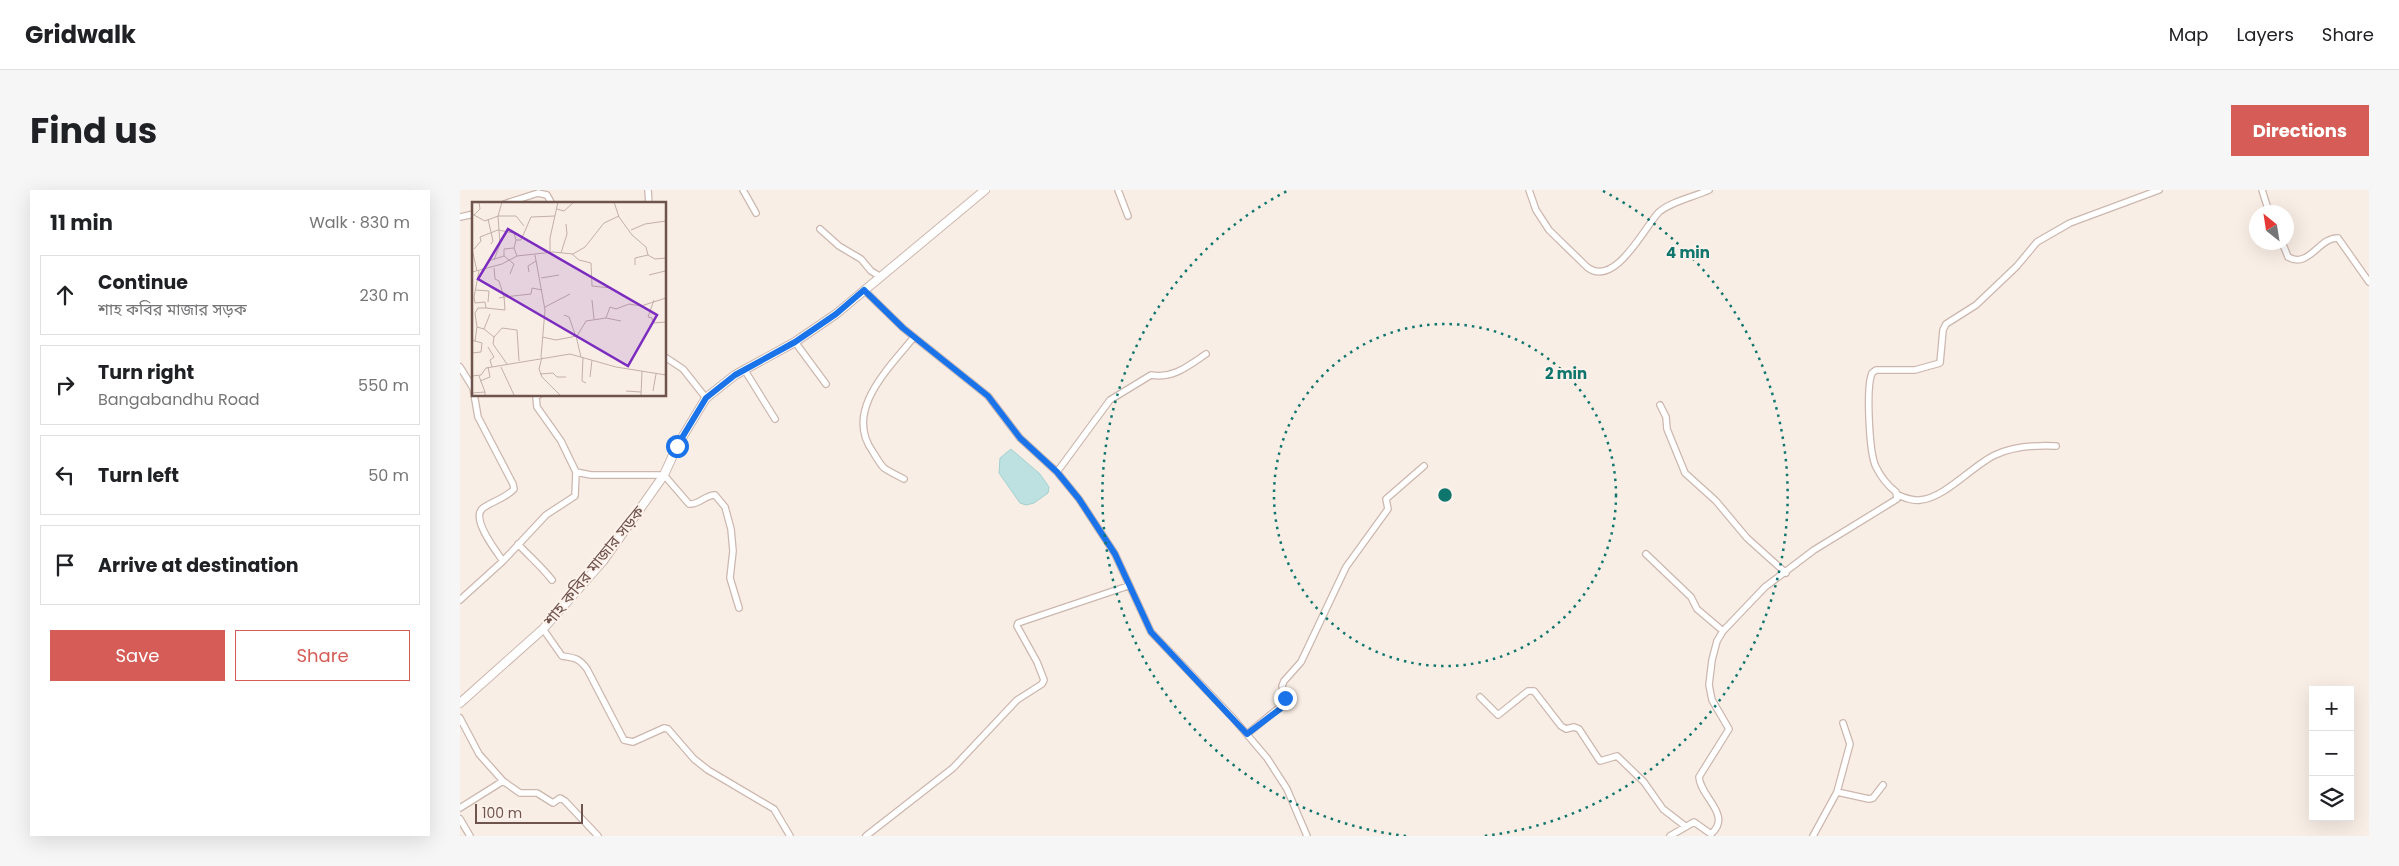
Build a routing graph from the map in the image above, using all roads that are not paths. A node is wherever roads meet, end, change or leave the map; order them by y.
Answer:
1 (743, 190) edge
2 (984, 190) edge
3 (1118, 190) edge
4 (1529, 190) edge
5 (1709, 190) edge
6 (2159, 190) edge
7 (2262, 190) edge
8 (510, 202) edge
9 (551, 202) edge
10 (2267, 205) edge
11 (756, 213) dead end
12 (1128, 216) dead end
13 (820, 229) dead end
14 (2285, 250) edge
15 (881, 277) junction
16 (2369, 282) edge
17 (864, 290) junction
18 (914, 337) junction
19 (795, 342) junction
20 (1206, 354) dead end
21 (666, 358) edge
22 (460, 366) edge
23 (744, 369) junction
24 (472, 380) edge
25 (826, 384) dead end
26 (474, 396) edge
27 (538, 396) edge
28 (706, 398) junction
29 (1660, 405) dead end
30 (775, 419) dead end
31 (2056, 446) dead end
32 (1424, 466) dead end
33 (576, 472) junction
34 (1057, 472) junction
35 (664, 475) junction
36 (904, 479) dead end
37 (1898, 495) junction
38 (518, 544) junction
39 (1646, 554) dead end
40 (503, 561) junction
41 (1786, 573) junction
42 (552, 580) dead end
43 (1128, 586) junction
44 (460, 600) edge
45 (739, 608) dead end
46 (543, 629) junction
47 (1723, 631) junction
48 (1480, 697) dead end
49 (460, 704) edge
50 (460, 718) edge
51 (1842, 723) dead end
52 (1247, 734) junction
53 (503, 781) junction
54 (1883, 785) dead end
55 (1837, 792) junction
56 (460, 808) edge
57 (460, 819) edge
58 (1685, 826) junction
59 (1711, 835) edge
60 (470, 836) edge
61 (598, 836) edge
62 (790, 836) edge
63 (866, 836) edge
64 (1307, 836) edge
65 (1670, 836) edge
66 (1812, 836) edge

1 - 11 street
2 - 15 street, শাহ কবির মাজার সড়ক
3 - 12 street
4 - 5 street
6 - 37 street
7 - 10 street
8 - 9 street
13 - 15 street
14 - 16 street
15 - 17 street, শাহ কবির মাজার সড়ক
17 - 18 street
17 - 19 street, শাহ কবির মাজার সড়ক
18 - 34 street
18 - 36 street
19 - 23 street, শাহ কবির মাজার সড়ক
19 - 25 street
20 - 34 street
21 - 28 street
22 - 24 street
23 - 28 street, শাহ কবির মাজার সড়ক
23 - 30 street
26 - 40 street
27 - 33 street
28 - 35 street, শাহ কবির মাজার সড়ক
29 - 41 street
31 - 37 street
32 - 52 street
33 - 35 street
33 - 38 street
34 - 43 street
35 - 45 street
35 - 46 street, শাহ কবির মাজার সড়ক
37 - 41 street
38 - 40 street
38 - 42 street
39 - 47 street
40 - 44 street
41 - 47 street
43 - 52 street
43 - 63 street
46 - 49 street, শাহ কবির মাজার সড়ক
46 - 62 street
47 - 59 street
48 - 58 street
50 - 53 street
51 - 55 street
52 - 64 street
53 - 56 street
53 - 61 street
54 - 55 street
55 - 66 street
57 - 60 street
58 - 59 street
58 - 65 street

